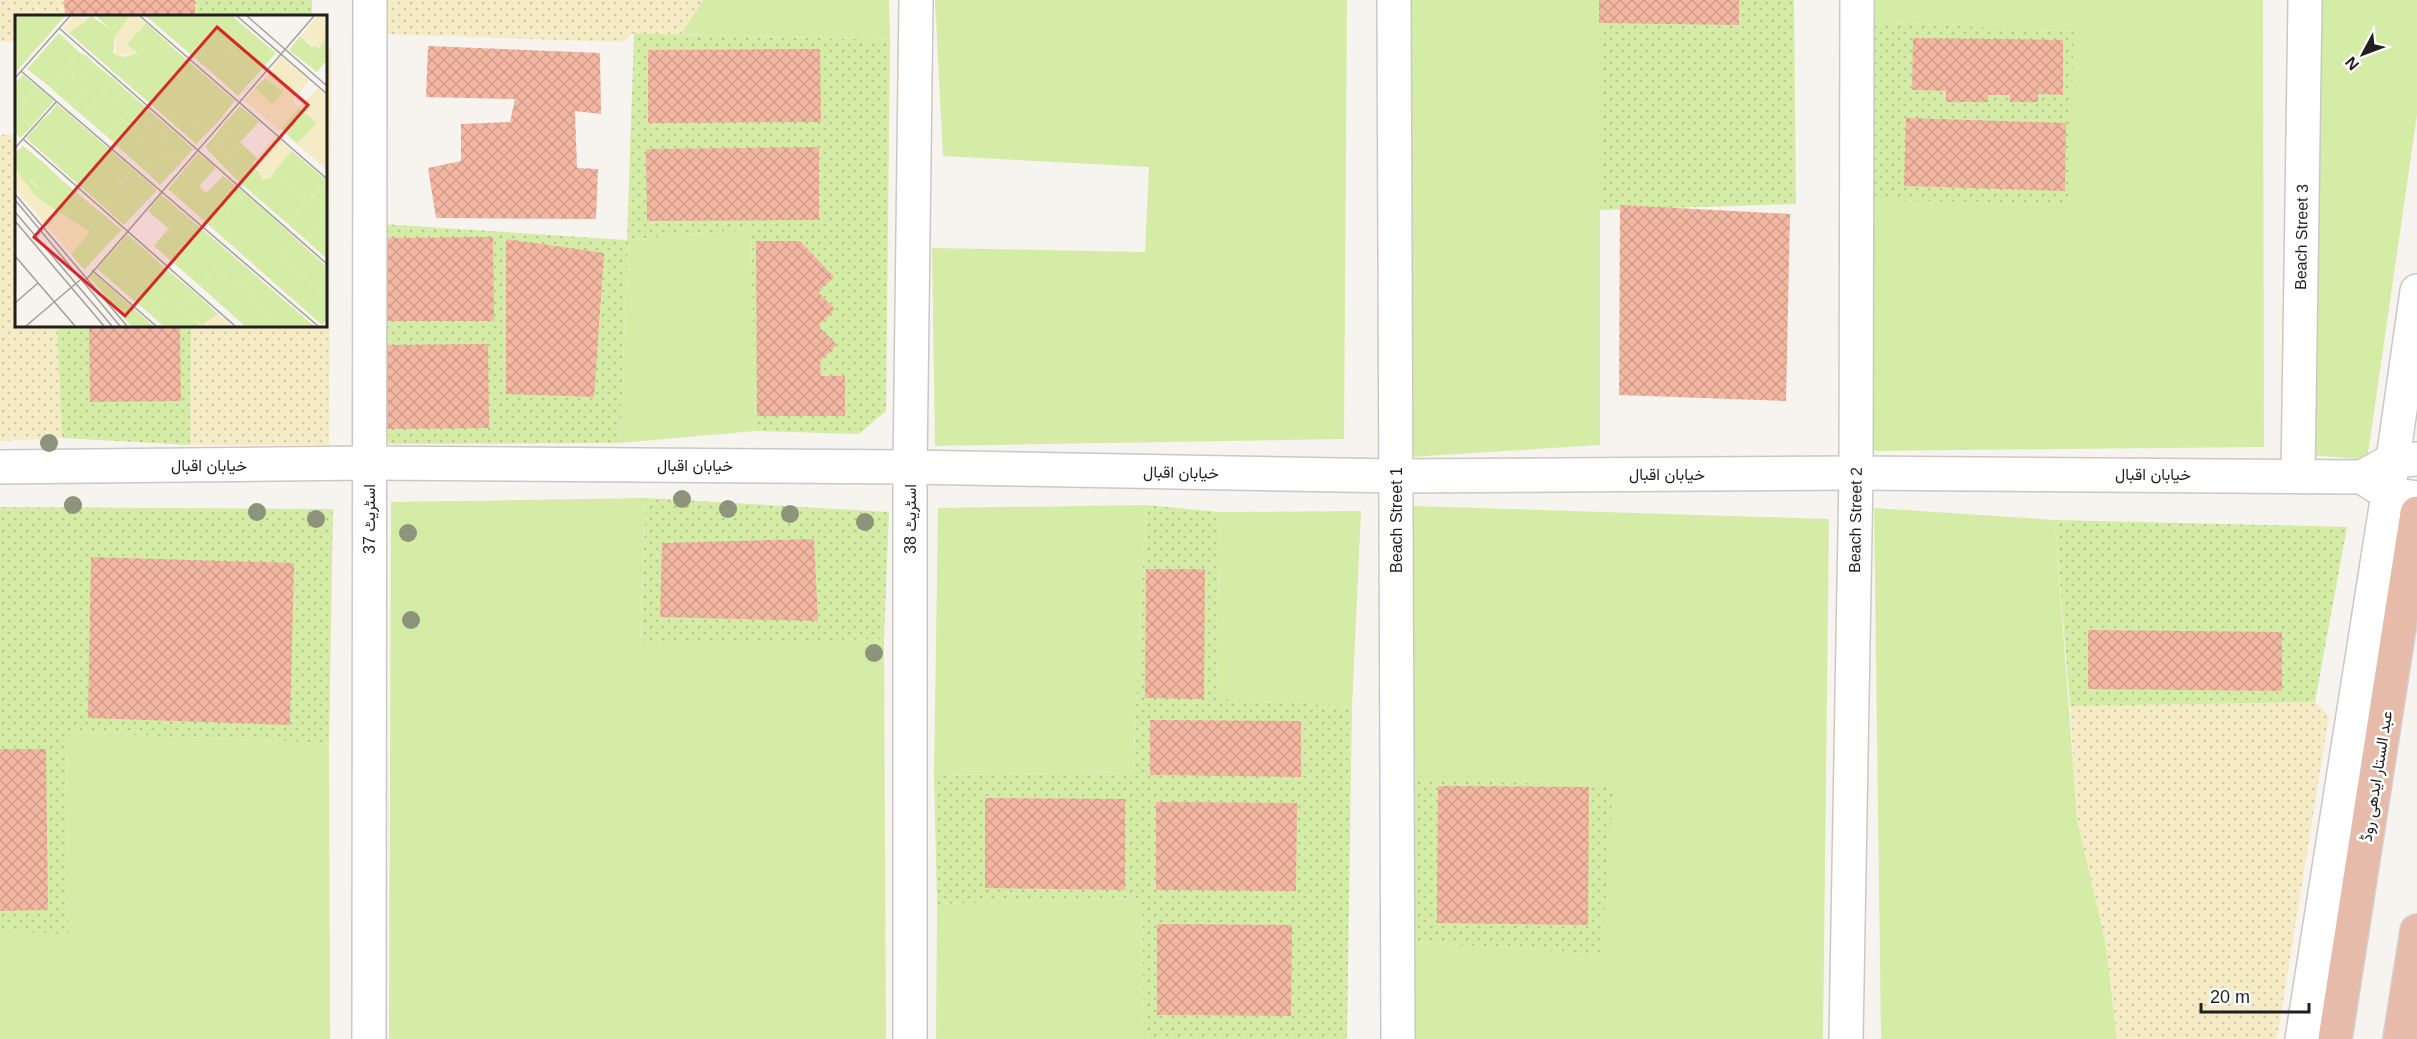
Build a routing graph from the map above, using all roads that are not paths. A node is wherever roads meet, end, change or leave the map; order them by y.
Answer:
1 (370, 0) edge
2 (916, 0) edge
3 (1394, 0) edge
4 (1857, 0) edge
5 (2305, 0) edge
6 (2417, 291) edge
7 (2404, 460) edge
8 (369, 464) junction
9 (0, 466) edge
10 (910, 466) junction
11 (1856, 473) junction
12 (2298, 475) junction
13 (1396, 476) junction
14 (2389, 490) edge
15 (2417, 513) edge
16 (2417, 931) edge
17 (369, 1039) edge
18 (910, 1039) edge
19 (1398, 1039) edge
20 (1846, 1039) edge
21 (2302, 1039) edge
22 (2336, 1039) edge
23 (2400, 1039) edge

1 - 8 street, اسٹریٹ 37
2 - 10 street, اسٹریٹ 38
3 - 13 street, Beach Street 1
4 - 11 street, Beach Street 2
5 - 12 street, Beach Street 3
6 - 7 street
7 - 14 street
8 - 9 street, خیابان اقبال
8 - 10 street, خیابان اقبال
8 - 17 street, اسٹریٹ 37
10 - 13 street, خیابان اقبال
10 - 18 street, اسٹریٹ 38
11 - 12 street, خیابان اقبال
11 - 13 street, خیابان اقبال
11 - 20 street, Beach Street 2
12 - 14 street, خیابان اقبال
13 - 19 street, Beach Street 1
14 - 21 street
15 - 22 main road, عبد الستار ایدھی روڈ
16 - 23 main road

